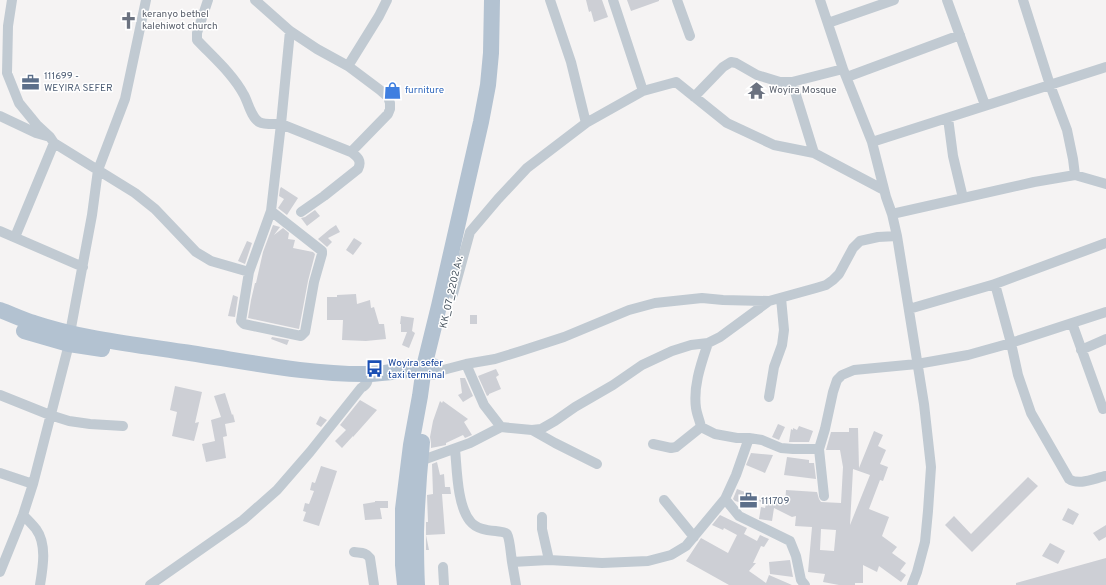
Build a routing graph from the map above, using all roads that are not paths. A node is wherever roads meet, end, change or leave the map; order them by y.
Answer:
1 (12, 0) edge
2 (146, 0) edge
3 (208, 0) edge
4 (255, 0) edge
5 (387, 0) edge
6 (492, 0) edge
7 (497, 0) edge
8 (550, 0) edge
9 (613, 0) edge
10 (677, 0) edge
11 (820, 0) edge
12 (947, 0) edge
13 (1023, 0) edge
14 (889, 1) edge
15 (828, 23) junction
16 (290, 31) junction
17 (960, 35) junction
18 (690, 36) dead end
19 (348, 66) junction
20 (1106, 67) edge
21 (3, 71) edge
22 (845, 73) junction
23 (792, 82) junction
24 (1050, 85) junction
25 (643, 91) junction
26 (694, 97) junction
27 (985, 105) junction
28 (948, 118) junction
29 (1, 120) edge
30 (586, 123) junction
31 (281, 124) junction
32 (52, 140) junction
33 (872, 142) junction
34 (351, 152) junction
35 (814, 153) junction
36 (98, 170) junction
37 (1075, 176) junction
38 (1105, 187) edge
39 (884, 190) junction
40 (962, 198) junction
41 (271, 211) junction
42 (301, 212) dead end
43 (892, 214) junction
44 (0, 231) edge
45 (897, 236) junction
46 (15, 237) junction
47 (1106, 243) edge
48 (82, 267) junction
49 (249, 272) junction
50 (995, 284) junction
51 (453, 294) junction
52 (781, 298) junction
53 (769, 301) junction
54 (909, 309) junction
55 (2, 312) edge
56 (1106, 312) edge
57 (1072, 323) junction
58 (70, 338) junction
59 (1106, 339) edge
60 (708, 343) junction
61 (1011, 343) junction
62 (1081, 350) junction
63 (466, 364) junction
64 (918, 364) junction
65 (431, 371) junction
66 (368, 378) junction
67 (0, 395) edge
68 (769, 397) dead end
69 (1105, 412) edge
70 (50, 415) junction
71 (123, 426) dead end
72 (501, 427) junction
73 (701, 427) junction
74 (532, 430) junction
75 (749, 438) junction
76 (652, 444) dead end
77 (455, 449) junction
78 (818, 449) junction
79 (420, 461) junction
80 (597, 464) dead end
81 (0, 473) edge
82 (1106, 476) edge
83 (33, 484) junction
84 (824, 496) dead end
85 (725, 499) junction
86 (664, 500) dead end
87 (23, 514) junction
88 (542, 517) dead end
89 (694, 537) junction
90 (354, 552) dead end
91 (550, 560) junction
92 (512, 562) junction
93 (443, 567) dead end
94 (0, 572) edge
95 (40, 585) edge
96 (150, 585) edge
97 (374, 585) edge
98 (405, 585) edge
99 (417, 585) edge
100 (444, 585) edge
101 (516, 585) edge
102 (805, 585) edge
103 (912, 585) edge

1 - 21 street
2 - 36 street
3 - 31 street
4 - 16 street
5 - 19 street
6 - 65 main road
7 - 51 main road, KK_07_2202 Av.
8 - 30 street
9 - 25 street
10 - 18 street
11 - 15 street
12 - 17 street
13 - 24 street
14 - 15 street
15 - 22 street
16 - 19 street
16 - 31 street
17 - 22 street
17 - 27 street
19 - 34 street
20 - 24 street
21 - 32 street
22 - 23 street
22 - 33 street
23 - 26 street
23 - 35 street
24 - 27 street
24 - 37 street
25 - 26 street
25 - 30 street
26 - 35 street
27 - 28 street
28 - 33 street
28 - 40 street
29 - 32 street
30 - 51 street
31 - 34 street
31 - 41 street
32 - 36 street
32 - 46 street
33 - 39 street
34 - 42 street
35 - 39 street
36 - 48 street
36 - 49 street
37 - 38 street
37 - 40 street
39 - 43 street
40 - 43 street
41 - 49 street
41 - 49 street
43 - 45 street
44 - 46 street
45 - 52 street
45 - 54 street
46 - 48 street
47 - 50 street
48 - 58 street
50 - 54 street
50 - 61 street
51 - 65 main road, KK_07_2202 Av.
52 - 53 street
52 - 68 street
53 - 60 street
53 - 63 street
54 - 64 street
55 - 58 main road
56 - 57 street
57 - 61 street
57 - 62 street
58 - 66 main road
58 - 70 street
59 - 62 street
60 - 73 street
60 - 74 street
61 - 64 street
61 - 82 street
62 - 69 street
63 - 65 street
63 - 72 street
64 - 78 street
64 - 103 street
65 - 66 main road
65 - 79 main road, KK_07_2202 Av.
65 - 98 main road
66 - 96 street
67 - 70 street
70 - 71 street
70 - 83 street
72 - 74 street
72 - 77 street
73 - 75 street
73 - 76 street
74 - 80 street
75 - 78 street
75 - 85 street
77 - 79 street
77 - 92 street
78 - 84 street
79 - 99 main road, KK_07_2202 Av.
81 - 83 street
83 - 87 street
85 - 89 street
85 - 102 street
86 - 89 street
87 - 94 street
87 - 95 street
88 - 91 street
89 - 91 street
90 - 97 street
91 - 92 street
92 - 101 street
93 - 100 street

